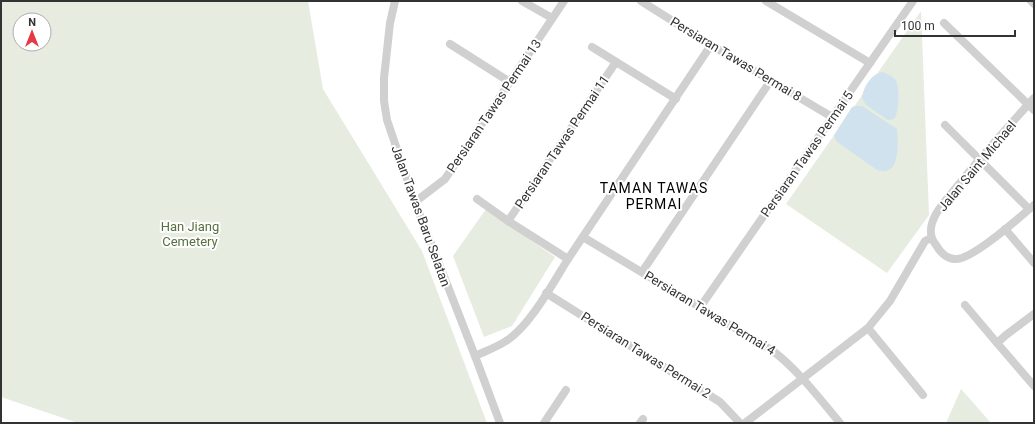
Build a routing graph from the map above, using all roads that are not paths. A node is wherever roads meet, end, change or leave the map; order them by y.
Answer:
1 (395, 1) edge
2 (522, 1) edge
3 (564, 1) edge
4 (641, 1) edge
5 (766, 1) edge
6 (913, 1) edge
7 (1030, 1) edge
8 (1034, 4) edge
9 (552, 18) junction
10 (944, 24) dead end
11 (450, 44) dead end
12 (711, 45) junction
13 (592, 48) dead end
14 (616, 62) junction
15 (870, 63) junction
16 (771, 80) junction
17 (510, 82) junction
18 (676, 99) junction
19 (1032, 104) edge
20 (832, 117) junction
21 (945, 125) dead end
22 (979, 159) junction
23 (477, 199) dead end
24 (415, 202) junction
25 (1032, 207) edge
26 (508, 221) junction
27 (1005, 229) junction
28 (583, 236) junction
29 (927, 241) junction
30 (568, 259) junction
31 (1034, 263) edge
32 (642, 272) junction
33 (546, 293) junction
34 (964, 305) dead end
35 (701, 306) junction
36 (1034, 314) edge
37 (868, 328) junction
38 (997, 343) junction
39 (476, 356) junction
40 (803, 379) junction
41 (1034, 386) edge
42 (566, 390) dead end
43 (923, 395) dead end
44 (500, 423) edge
45 (544, 423) edge
46 (740, 423) edge
47 (745, 423) edge
48 (840, 423) edge

1 - 24 street, Jalan Tawas Baru Selatan
2 - 9 street
3 - 9 street, Persiaran Tawas Permai 13
4 - 12 street, Persiaran Tawas Permai 8
5 - 15 street
6 - 15 street, Persiaran Tawas Permai 5
7 - 8 street
9 - 17 street, Persiaran Tawas Permai 13
10 - 19 street
11 - 17 street
12 - 16 street, Persiaran Tawas Permai 8
12 - 18 street
13 - 14 street
14 - 18 street
14 - 26 street, Persiaran Tawas Permai 11
15 - 20 street, Persiaran Tawas Permai 5
16 - 20 street, Persiaran Tawas Permai 8
16 - 32 street
17 - 24 street, Persiaran Tawas Permai 13
18 - 28 street
19 - 22 street, Jalan Saint Michael
20 - 35 street, Persiaran Tawas Permai 5
21 - 22 street
22 - 25 street
22 - 29 street, Jalan Saint Michael
23 - 26 street
24 - 39 street, Jalan Tawas Baru Selatan
25 - 27 street
26 - 30 street
27 - 29 street
27 - 31 street
28 - 30 street
28 - 32 street, Persiaran Tawas Permai 4
29 - 37 street, Jalan Saint Michael
30 - 33 street
32 - 35 street, Persiaran Tawas Permai 4
33 - 39 street
33 - 46 street, Persiaran Tawas Permai 2
34 - 38 street
35 - 40 street, Persiaran Tawas Permai 4
36 - 38 street
37 - 40 street, Jalan Saint Michael
37 - 43 street
38 - 41 street
39 - 44 street, Jalan Tawas Baru Selatan
40 - 47 street, Jalan Saint Michael
40 - 48 street, Persiaran Tawas Permai 4
42 - 45 street

